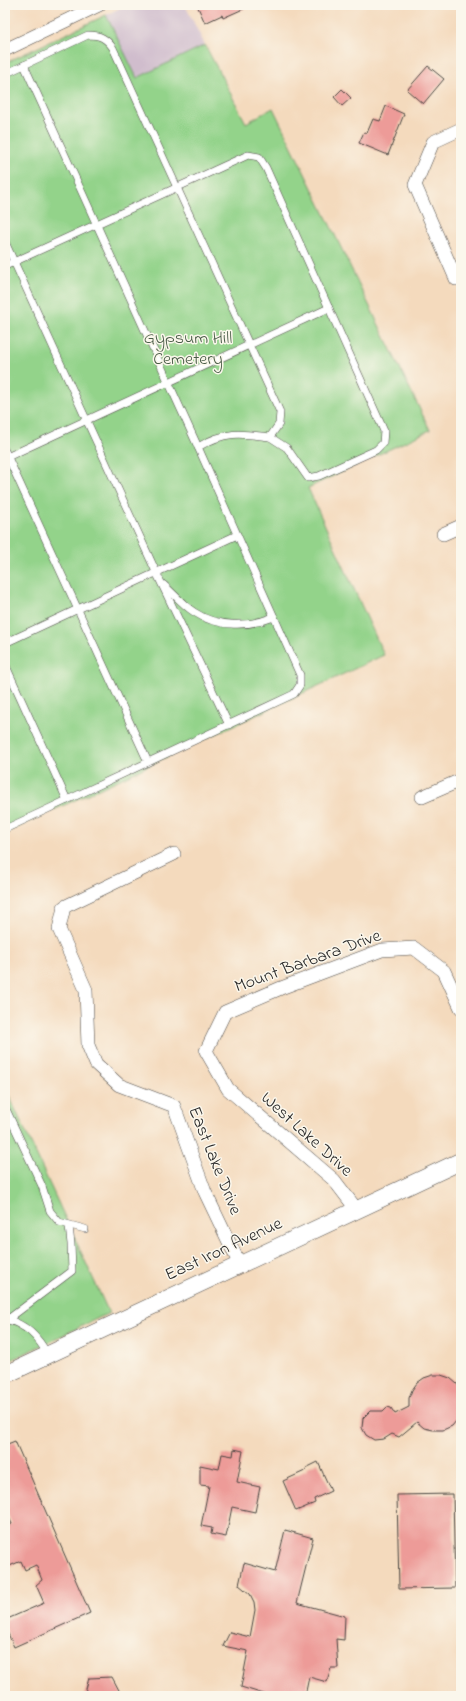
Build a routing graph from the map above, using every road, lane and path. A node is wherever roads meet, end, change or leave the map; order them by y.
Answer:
1 (100, 5) edge
2 (5, 50) edge
3 (24, 65) junction
4 (5, 74) edge
5 (461, 128) edge
6 (177, 188) junction
7 (97, 224) junction
8 (5, 242) edge
9 (14, 262) junction
10 (5, 266) edge
11 (461, 280) edge
12 (329, 308) junction
13 (249, 345) junction
14 (169, 382) junction
15 (87, 420) junction
16 (270, 437) junction
17 (198, 447) junction
18 (6, 455) edge
19 (461, 526) edge
20 (444, 534) dead end
21 (237, 535) junction
22 (156, 572) junction
23 (162, 583) junction
24 (78, 609) junction
25 (274, 617) junction
26 (5, 643) edge
27 (5, 664) edge
28 (229, 725) junction
29 (148, 762) junction
30 (461, 780) edge
31 (422, 797) dead end
32 (67, 800) junction
33 (5, 829) edge
34 (174, 854) dead end
35 (461, 1008) edge
36 (228, 1089) joint
37 (5, 1107) edge
38 (461, 1161) edge
39 (357, 1210) junction
40 (69, 1226) junction
41 (85, 1229) dead end
42 (240, 1265) junction
43 (6, 1318) edge
44 (48, 1355) junction
45 (5, 1376) edge

1 - 2 street
3 - 4 lane
3 - 6 lane
3 - 7 lane
5 - 11 street
6 - 7 lane
6 - 12 lane
6 - 13 lane
7 - 9 lane
7 - 14 lane
8 - 9 lane
9 - 10 lane
9 - 15 lane
12 - 13 lane
12 - 16 lane
13 - 14 lane
13 - 16 lane
14 - 15 lane
14 - 17 lane
15 - 18 lane
15 - 22 lane
16 - 17 lane
17 - 21 lane
18 - 24 lane
19 - 20 street
21 - 22 lane
21 - 25 lane
22 - 23 lane
22 - 24 lane
23 - 25 lane
23 - 28 lane
24 - 26 lane
24 - 29 lane
25 - 28 lane
27 - 32 lane
28 - 29 lane
29 - 32 lane
30 - 31 street
32 - 33 lane
34 - 42 street, East Lake Drive
35 - 36 street, Mount Barbara Drive
36 - 39 street, West Lake Drive
37 - 40 lane
38 - 39 street, East Iron Avenue
39 - 42 street, East Iron Avenue
40 - 41 lane
40 - 43 lane
42 - 44 street, East Iron Avenue
43 - 44 lane
44 - 45 street, East Iron Avenue

